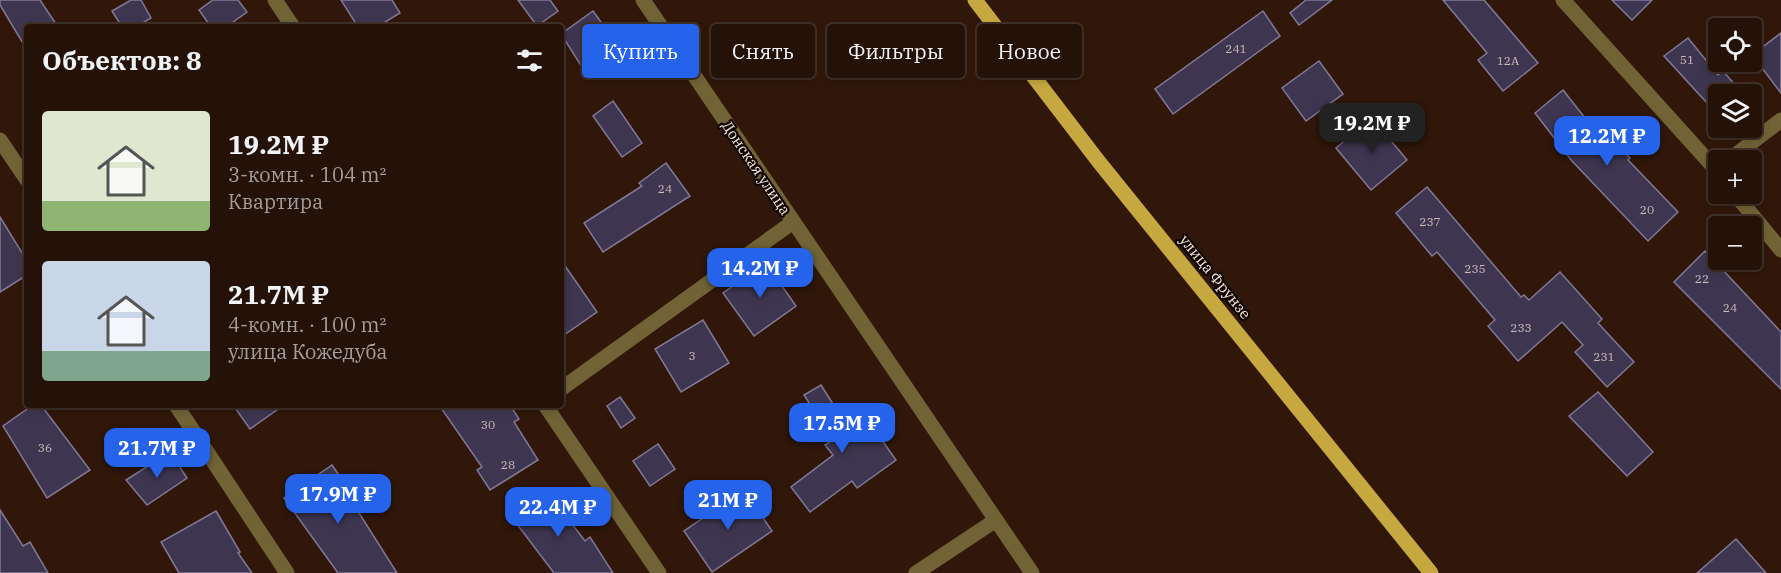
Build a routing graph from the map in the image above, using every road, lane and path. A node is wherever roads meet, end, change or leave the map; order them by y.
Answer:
1 (275, 0) edge
2 (643, 0) edge
3 (975, 0) edge
4 (1563, 0) edge
5 (291, 24) edge
6 (1781, 120) edge
7 (0, 140) edge
8 (1744, 150) edge
9 (1708, 154) edge
10 (24, 176) edge
11 (1743, 204) edge
12 (793, 222) junction
13 (1781, 250) edge
14 (564, 387) edge
15 (178, 408) edge
16 (547, 408) edge
17 (996, 520) junction
18 (287, 573) edge
19 (659, 573) edge
20 (916, 573) edge
21 (1032, 573) edge
22 (1431, 573) edge

1 - 5 street
2 - 12 street, Донская улица
3 - 22 main road, улица Фрунзе
4 - 9 street
6 - 8 street
7 - 10 street
11 - 13 street
12 - 14 street
12 - 17 street, Донская улица
15 - 18 street
16 - 19 street
17 - 20 street
17 - 21 street, Донская улица

